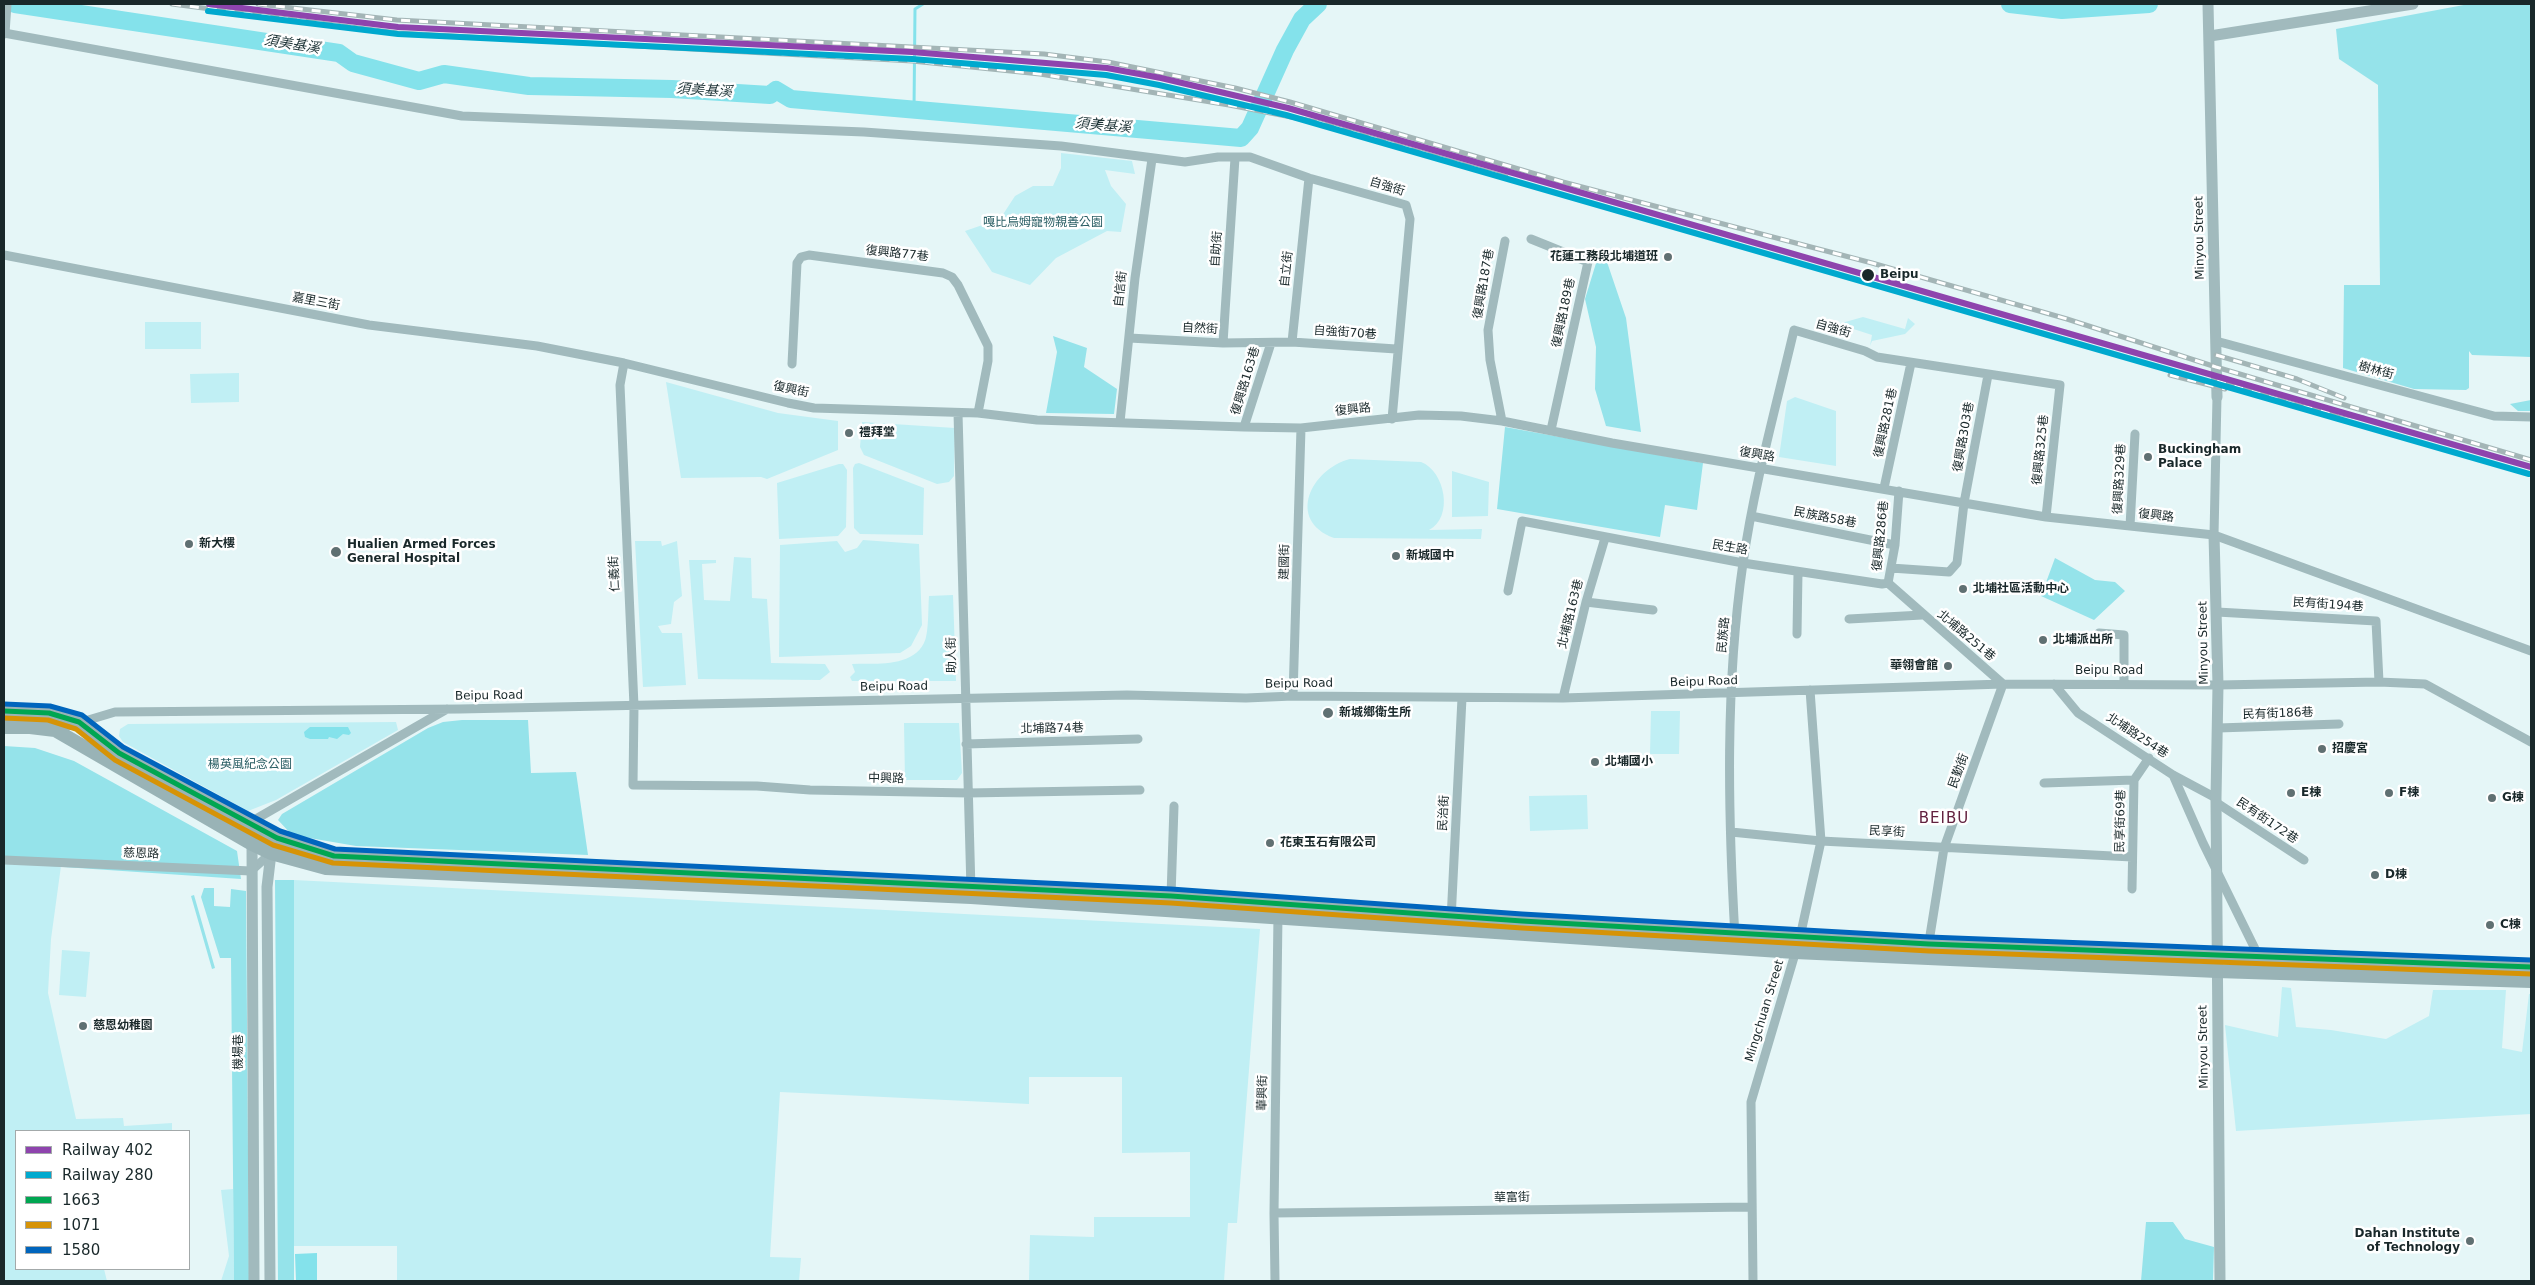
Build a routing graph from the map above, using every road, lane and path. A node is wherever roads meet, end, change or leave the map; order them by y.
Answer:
1 (6, 4) edge
2 (2208, 4) edge
3 (2414, 4) edge
4 (4, 33) edge
5 (2210, 36) junction
6 (1235, 158) junction
7 (1152, 159) junction
8 (1310, 178) junction
9 (1530, 239) dead end
10 (1504, 241) dead end
11 (4, 255) edge
12 (1794, 330) joint
13 (1129, 338) junction
14 (2216, 340) junction
15 (1292, 342) junction
16 (1223, 343) junction
17 (1271, 343) junction
18 (1396, 349) junction
19 (624, 363) junction
20 (1911, 363) junction
21 (792, 364) dead end
22 (1988, 375) junction
23 (2060, 385) joint
24 (2217, 397) joint
25 (958, 413) junction
26 (978, 413) junction
27 (2531, 416) edge
28 (1392, 419) junction
29 (1502, 421) junction
30 (1120, 422) junction
31 (1244, 427) junction
32 (1301, 428) junction
33 (1551, 430) junction
34 (2135, 434) dead end
35 (1762, 469) junction
36 (1884, 488) junction
37 (1899, 491) junction
38 (1964, 503) junction
39 (1751, 516) junction
40 (2046, 517) junction
41 (2130, 526) junction
42 (2214, 536) junction
43 (1605, 538) junction
44 (1895, 544) junction
45 (1743, 563) junction
46 (1891, 568) junction
47 (1798, 572) junction
48 (1888, 584) junction
49 (1508, 591) dead end
50 (1586, 602) junction
51 (1653, 610) dead end
52 (2217, 612) junction
53 (1922, 615) junction
54 (1849, 619) dead end
55 (2099, 633) dead end
56 (1797, 634) dead end
57 (2531, 651) edge
58 (2379, 682) junction
59 (2124, 683) junction
60 (2003, 684) junction
61 (2054, 684) junction
62 (2218, 685) junction
63 (1810, 690) junction
64 (1731, 694) junction
65 (1293, 696) junction
66 (965, 698) junction
67 (1462, 698) junction
68 (1564, 698) junction
69 (634, 706) junction
70 (447, 709) junction
71 (4, 711) edge
72 (79, 722) junction
73 (2339, 724) dead end
74 (4, 727) edge
75 (2218, 728) junction
76 (55, 730) junction
77 (1138, 740) dead end
78 (2531, 742) edge
79 (966, 744) junction
80 (2149, 758) junction
81 (2173, 775) junction
82 (2134, 780) junction
83 (2044, 783) dead end
84 (633, 785) joint
85 (1140, 790) dead end
86 (968, 792) junction
87 (2217, 801) junction
88 (1174, 806) dead end
89 (249, 823) junction
90 (1731, 832) junction
91 (277, 838) junction
92 (1821, 841) junction
93 (252, 844) junction
94 (1944, 848) junction
95 (271, 853) junction
96 (2132, 857) junction
97 (4, 860) edge
98 (2304, 860) dead end
99 (252, 871) junction
100 (2218, 874) junction
101 (2132, 889) dead end
102 (971, 891) junction
103 (1171, 896) junction
104 (1278, 911) junction
105 (1452, 914) junction
106 (1450, 930) junction
107 (1800, 937) junction
108 (267, 938) junction
109 (252, 939) junction
110 (1736, 940) junction
111 (1928, 950) junction
112 (1795, 952) junction
113 (2219, 956) junction
114 (2259, 956) junction
115 (2531, 967) edge
116 (2217, 971) junction
117 (2531, 981) edge
118 (1750, 1207) junction
119 (1274, 1213) junction
120 (254, 1281) edge
121 (270, 1281) edge
122 (1276, 1281) edge
123 (1753, 1281) edge
124 (2220, 1281) edge

1 - 4 street
2 - 5 street, Minyou Street
3 - 5 street
4 - 7 street, 自強街
5 - 14 street, Minyou Street
6 - 7 street, 自強街
6 - 8 street, 自強街
6 - 16 street, 自助街
7 - 13 street, 自信街
8 - 15 street, 自立街
8 - 18 street, 自強街
9 - 33 street, 復興路189巷
10 - 29 street, 復興路187巷
11 - 19 street, 嘉里三街
12 - 20 street, 自強街
12 - 35 street, 民族路
13 - 16 street, 自然街
13 - 30 street, 自信街
14 - 24 street, Minyou Street
14 - 27 street, 樹林街
15 - 17 street
15 - 18 street, 自強街70巷
16 - 17 street, 自然街
17 - 31 street, 復興路163巷
18 - 28 street, 自強街
19 - 25 street, 復興街
19 - 69 street, 仁義街
20 - 22 street, 自強街
20 - 36 street, 復興路281巷
21 - 26 street, 復興路77巷
22 - 23 street, 自強街
22 - 38 street, 復興路303巷
23 - 40 street, 復興路325巷
24 - 42 street, Minyou Street
25 - 26 street, 復興路
25 - 66 street, 助人街
26 - 30 street, 復興路
28 - 29 street, 復興路
28 - 32 street, 復興路
29 - 33 street, 復興路
30 - 31 street, 復興路
31 - 32 street, 復興路
32 - 65 street, 建國街
33 - 35 street, 復興路
34 - 41 street, 復興路329巷
35 - 36 street, 復興路
35 - 39 street, 民族路
36 - 37 street, 復興路
37 - 38 street, 復興路
37 - 44 street, 復興路286巷
38 - 40 street, 復興路
38 - 46 street, 復興路303巷
39 - 44 street, 民族路58巷
39 - 45 street, 民族路
40 - 41 street, 復興路
41 - 42 street, 復興路
42 - 52 street, Minyou Street
42 - 57 street, 復興路
43 - 45 street, 民生路
43 - 49 street, 民生路
43 - 50 street, 北埔路163巷
44 - 46 street, 復興路286巷
45 - 47 street, 民生路
45 - 64 street, 民族路
46 - 48 street, 復興路286巷
47 - 48 street, 民生路
47 - 56 street
48 - 53 street
50 - 51 street
50 - 68 street, 北埔路163巷
52 - 58 street, 民有街194巷
52 - 62 street, Minyou Street
53 - 54 street, 北埔路251巷
53 - 60 street, 北埔路251巷
55 - 59 street
58 - 62 street, Beipu Road
58 - 78 street, Beipu Road
59 - 61 street, Beipu Road
59 - 62 street, Beipu Road
60 - 61 street, Beipu Road
60 - 63 street, Beipu Road
60 - 94 street, 民勤街
61 - 80 street, 北埔路254巷
62 - 75 street, Minyou Street
63 - 64 street, Beipu Road
63 - 92 street, Mingchuan Street
64 - 68 street, Beipu Road
64 - 90 street, 民族路
65 - 66 street, Beipu Road
65 - 67 street, Beipu Road
66 - 69 street, Beipu Road
66 - 79 street, 助人街
67 - 68 street, Beipu Road
67 - 105 street, 民治街
69 - 70 street, Beipu Road
69 - 84 street, 仁義街
70 - 72 street, Beipu Road
70 - 89 street
71 - 72 main road
72 - 76 street, Beipu Road
72 - 89 main road
73 - 75 street, 民有街186巷
74 - 76 main road
75 - 87 street, Minyou Street
76 - 93 main road
77 - 79 street, 北埔路74巷
79 - 86 street, 助人街
80 - 81 street, 北埔路254巷
80 - 82 street, 民享街69巷
81 - 87 street, 北埔路254巷
81 - 100 street
82 - 83 street
82 - 96 street, 民享街69巷
84 - 86 street, 中興路
85 - 86 street, 中興路
86 - 102 street, 助人街
87 - 98 street, 民有街172巷
87 - 100 street, Minyou Street
88 - 103 street
89 - 91 main road
89 - 93 street, 機場巷
90 - 92 street, 民享街
90 - 110 street, 民族路
91 - 95 street
91 - 102 main road
92 - 94 street, 民享街
92 - 107 street, Mingchuan Street
93 - 95 main road
93 - 99 street, 機場巷
94 - 96 street, 民享街
94 - 111 street, 民勤街
95 - 99 street
95 - 102 main road
95 - 108 street
96 - 101 street, 民享街69巷
97 - 99 street, 慈恩路
99 - 109 street, 機場巷
100 - 113 street, Minyou Street
100 - 114 street
102 - 103 main road
102 - 104 main road
103 - 104 main road
104 - 105 main road
104 - 106 main road
104 - 119 street, 華興街
105 - 106 street, 民治街
105 - 110 main road
106 - 110 main road
107 - 110 main road
107 - 111 main road
107 - 112 street, Mingchuan Street
108 - 109 street
108 - 121 street
109 - 120 street, 機場巷
110 - 112 main road
111 - 112 main road
111 - 113 main road
111 - 116 main road
112 - 118 street, Mingchuan Street
113 - 114 main road
113 - 116 street, Minyou Street
114 - 115 main road
116 - 117 main road
116 - 124 street, Minyou Street
118 - 119 street, 華富街
118 - 123 street, Mingchuan Street
119 - 122 street, 華興街

